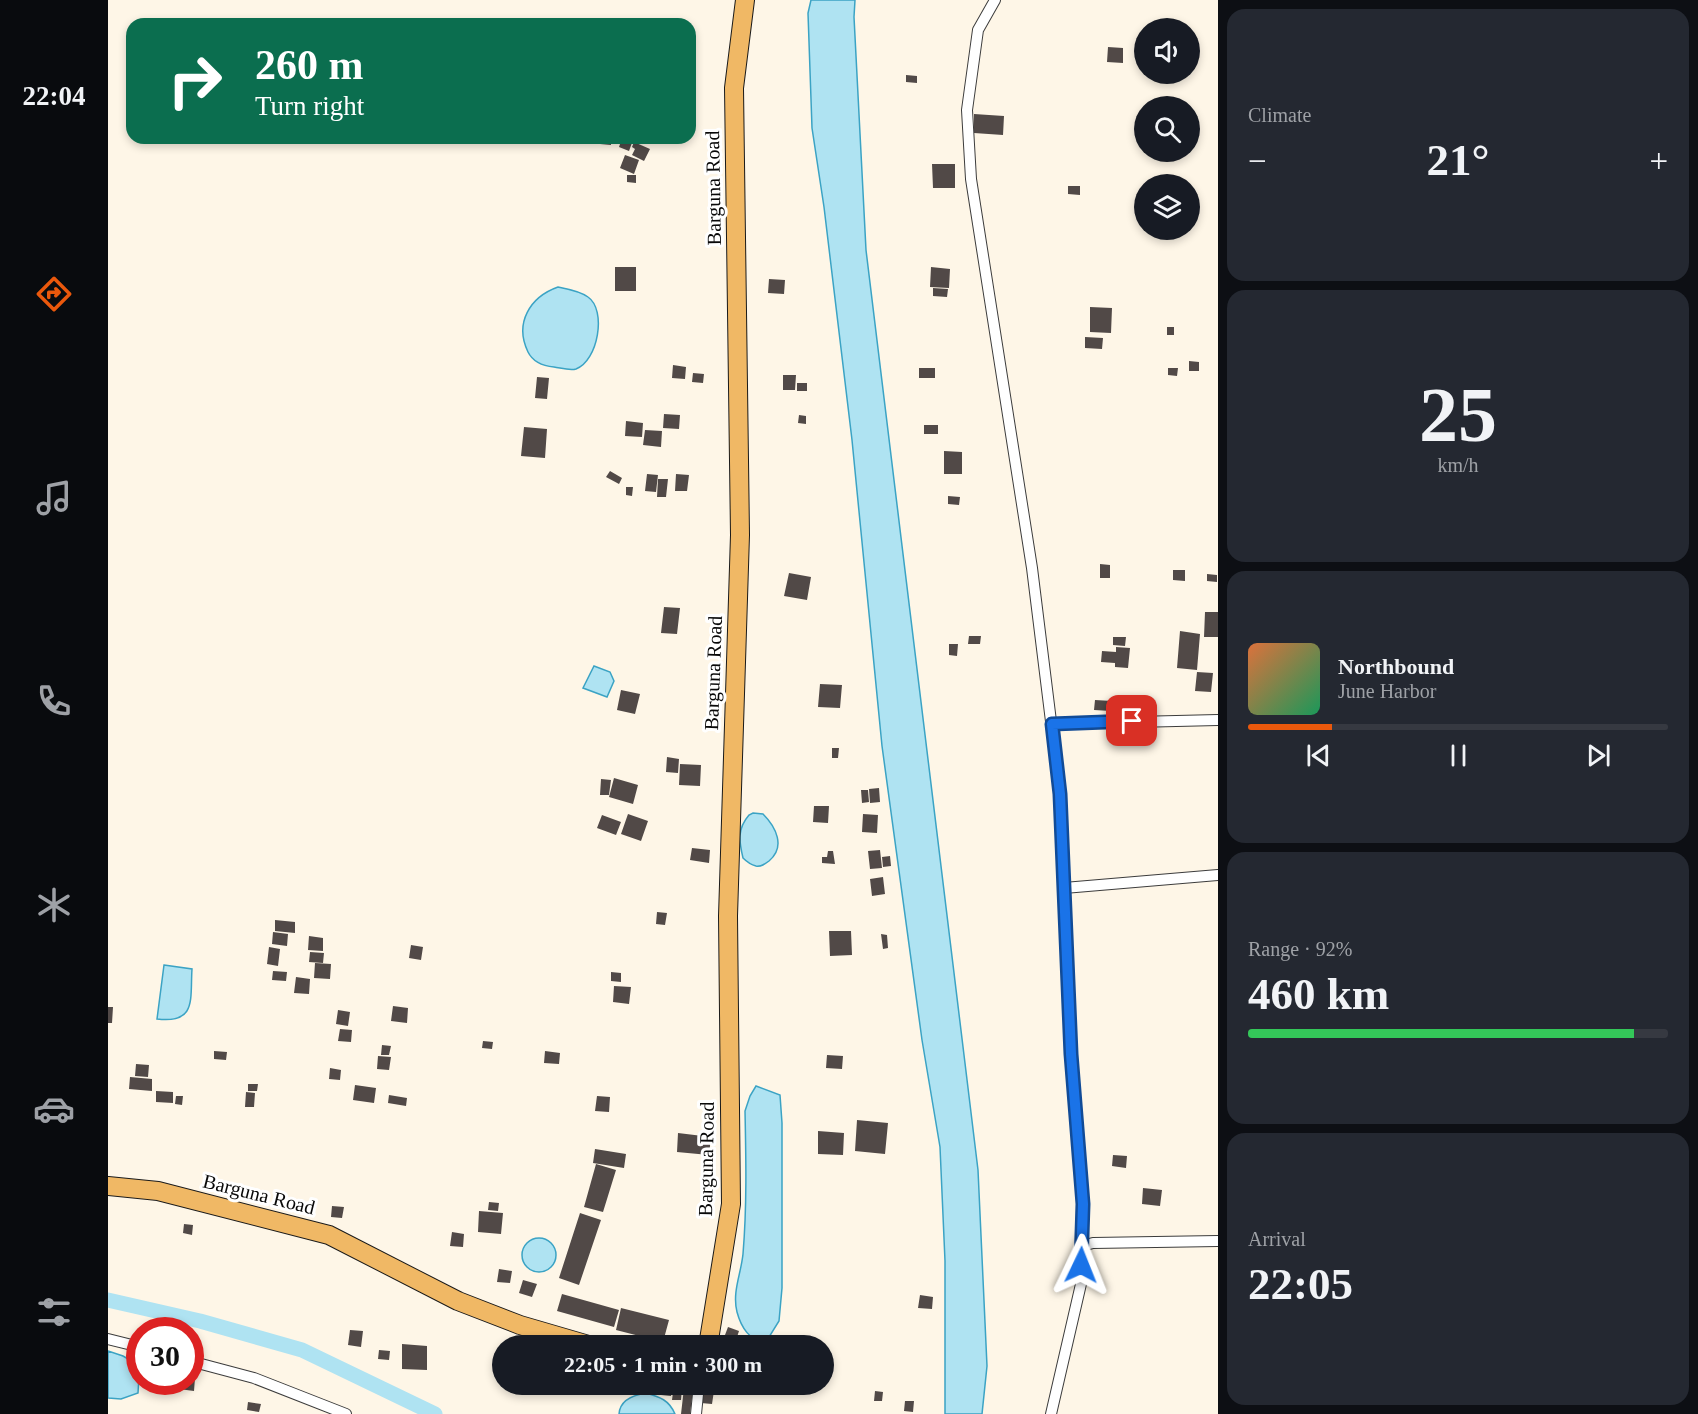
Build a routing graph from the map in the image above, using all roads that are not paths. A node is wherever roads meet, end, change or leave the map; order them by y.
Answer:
1 (745, 0) edge
2 (995, 0) edge
3 (1218, 720) edge
4 (1052, 724) junction
5 (1218, 875) edge
6 (1064, 888) junction
7 (108, 1186) edge
8 (1218, 1241) edge
9 (1082, 1246) junction
10 (554, 1335) edge
11 (710, 1335) edge
12 (108, 1339) edge
13 (126, 1344) edge
14 (204, 1365) edge
15 (698, 1395) edge
16 (346, 1414) edge
17 (696, 1414) edge
18 (1051, 1414) edge

1 - 11 main road, Barguna Road
2 - 4 street
3 - 4 street
4 - 6 street
5 - 6 street
6 - 9 street
7 - 10 main road, Barguna Road
8 - 9 street
9 - 18 street
12 - 13 street
14 - 16 street
15 - 17 street

